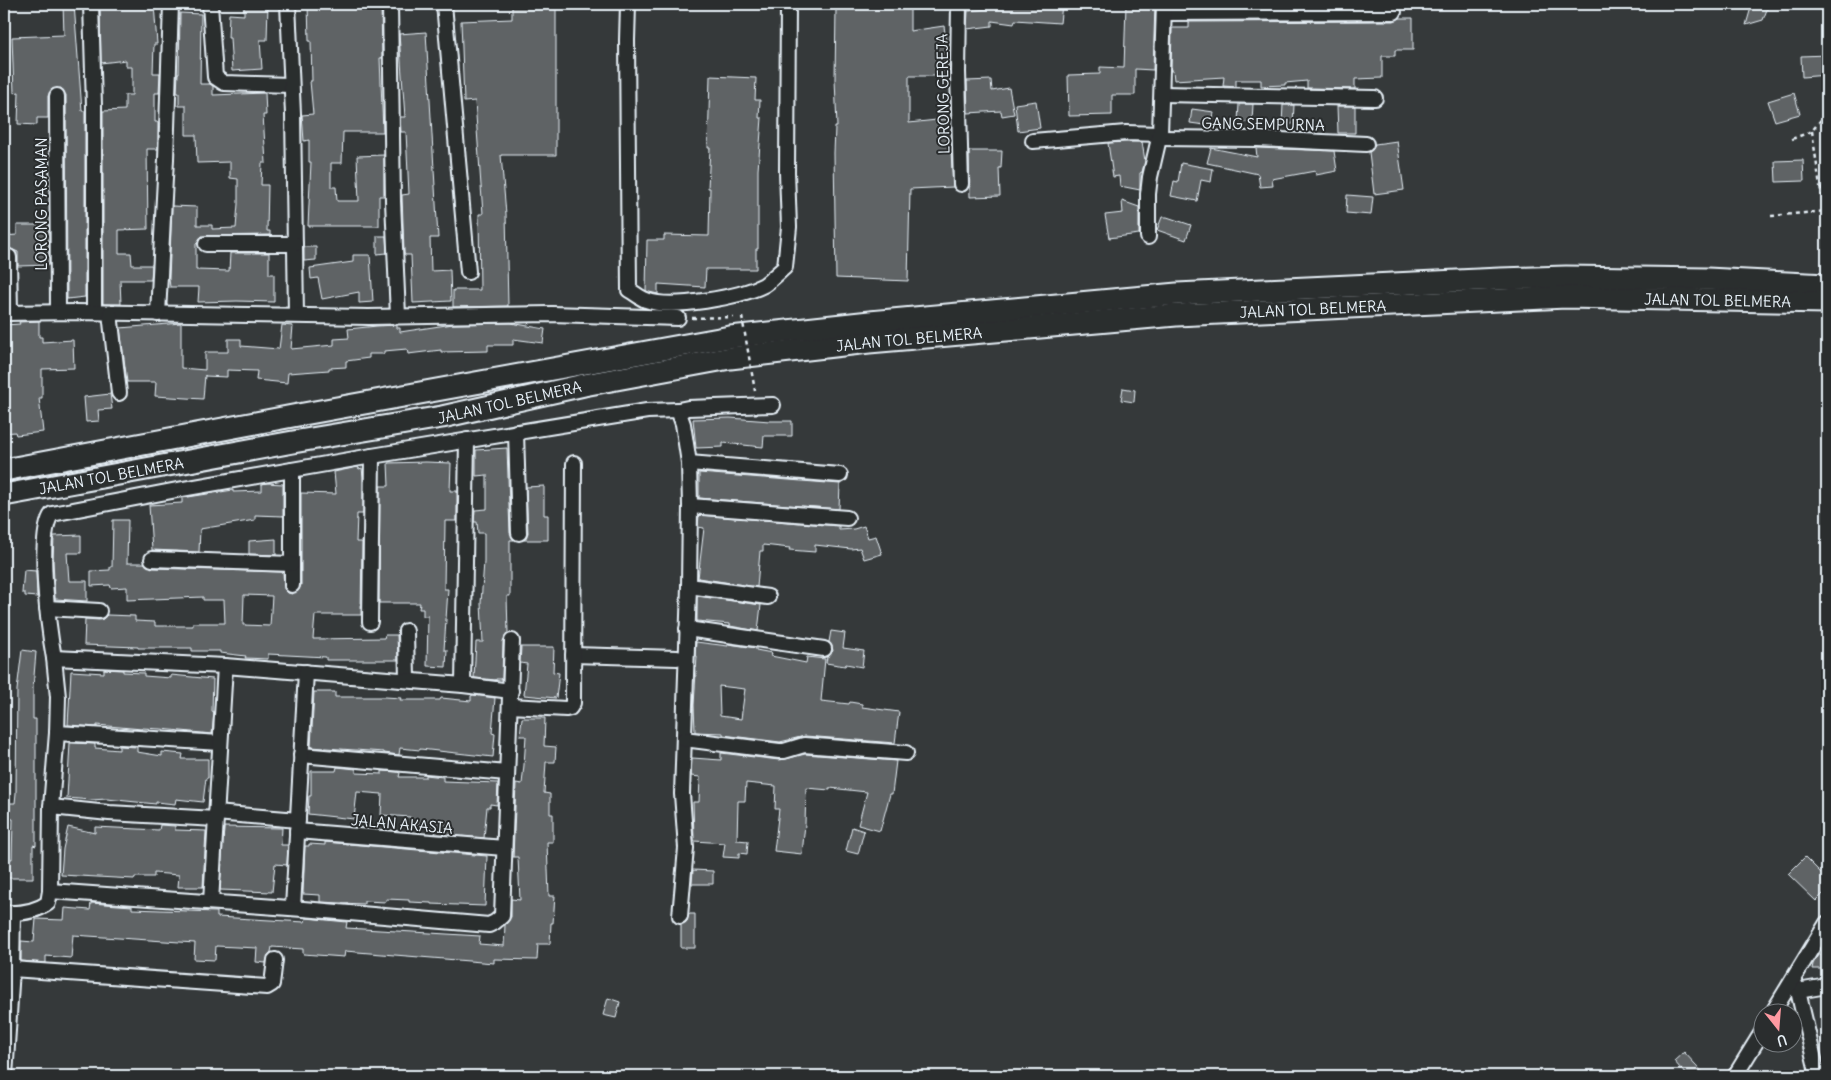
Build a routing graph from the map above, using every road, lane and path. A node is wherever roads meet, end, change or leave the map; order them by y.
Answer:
1 (91, 4) edge
2 (171, 4) edge
3 (210, 4) edge
4 (288, 4) edge
5 (390, 4) edge
6 (444, 4) edge
7 (628, 4) edge
8 (788, 4) edge
9 (959, 4) edge
10 (1164, 8) edge
11 (1394, 12) dead end
12 (291, 85) junction
13 (1162, 94) junction
14 (57, 96) dead end
15 (1375, 98) dead end
16 (1827, 112) edge
17 (1812, 131) junction
18 (1160, 136) junction
19 (1792, 139) dead end
20 (1033, 141) dead end
21 (1366, 144) dead end
22 (961, 184) dead end
23 (1827, 211) edge
24 (1771, 216) dead end
25 (1148, 237) dead end
26 (206, 244) dead end
27 (295, 244) junction
28 (9, 257) dead end
29 (468, 272) dead end
30 (1827, 285) edge
31 (1827, 302) edge
32 (58, 312) junction
33 (94, 312) junction
34 (7, 313) edge
35 (110, 313) junction
36 (158, 314) junction
37 (296, 315) junction
38 (398, 316) junction
39 (678, 318) joint
40 (755, 391) dead end
41 (119, 393) dead end
42 (773, 405) dead end
43 (678, 410) junction
44 (516, 432) junction
45 (467, 440) junction
46 (372, 456) junction
47 (574, 463) dead end
48 (689, 463) junction
49 (4, 470) edge
50 (292, 470) junction
51 (840, 475) dead end
52 (4, 495) edge
53 (690, 506) junction
54 (847, 518) dead end
55 (518, 533) dead end
56 (152, 560) dead end
57 (292, 564) junction
58 (292, 585) dead end
59 (690, 586) junction
60 (768, 597) dead end
61 (47, 608) junction
62 (98, 611) dead end
63 (370, 622) dead end
64 (687, 629) junction
65 (406, 631) dead end
66 (512, 641) dead end
67 (824, 649) dead end
68 (573, 655) junction
69 (54, 658) junction
70 (677, 658) dead end
71 (225, 666) junction
72 (306, 672) junction
73 (407, 680) junction
74 (463, 685) junction
75 (511, 691) junction
76 (510, 706) junction
77 (57, 733) junction
78 (684, 739) junction
79 (220, 743) junction
80 (906, 753) dead end
81 (301, 755) junction
82 (507, 773) junction
83 (51, 807) junction
84 (216, 816) junction
85 (297, 826) junction
86 (504, 848) junction
87 (50, 891) junction
88 (211, 902) junction
89 (292, 908) junction
90 (8, 913) edge
91 (680, 916) dead end
92 (1827, 923) edge
93 (275, 960) dead end
94 (12, 969) junction
95 (1795, 986) junction
96 (1827, 986) edge
97 (1781, 1002) edge
98 (1754, 1045) edge
99 (5, 1076) edge
100 (1735, 1076) edge
101 (1818, 1076) edge

1 - 33 street
2 - 36 street
3 - 12 street
4 - 12 street
5 - 38 street
6 - 29 street
7 - 8 street
9 - 22 street, LORONG GEREJA
10 - 11 street
10 - 13 street
12 - 27 street
13 - 15 street
13 - 18 street
14 - 32 street, LORONG PASAMAN
16 - 17 path
17 - 19 path
17 - 23 path
18 - 20 street, GANG SEMPURNA
18 - 21 street, GANG SEMPURNA
18 - 25 street
23 - 24 path
26 - 27 street
27 - 37 street
28 - 34 street
30 - 49 highway, JALAN TOL BELMERA
31 - 52 highway, JALAN TOL BELMERA
32 - 33 street
32 - 34 street
33 - 35 street
35 - 36 street
35 - 41 street
36 - 37 street
37 - 38 street
38 - 39 street
39 - 40 path, bridge
42 - 43 street
43 - 44 street
43 - 48 street
44 - 45 street
44 - 55 street
45 - 46 street
45 - 74 street
46 - 50 street
46 - 63 street
47 - 68 street
48 - 51 street
48 - 53 street
50 - 57 street
50 - 61 street
53 - 54 street
53 - 59 street
56 - 57 street
57 - 58 street
59 - 60 street
59 - 64 street
61 - 62 street
61 - 69 street
64 - 67 street
64 - 78 street
65 - 73 street
66 - 75 street
68 - 70 street
68 - 76 street
69 - 71 street
69 - 77 street
71 - 72 street
71 - 79 street
72 - 73 street
72 - 81 street
73 - 74 street
74 - 75 street
75 - 76 street
76 - 82 street
77 - 79 street
77 - 83 street
78 - 80 street
78 - 91 street
79 - 84 street
81 - 82 street
81 - 85 street
82 - 86 street
83 - 84 street, JALAN AKASIA
83 - 87 street
84 - 85 street, JALAN AKASIA
84 - 88 street
85 - 86 street, JALAN AKASIA
85 - 89 street
86 - 89 street
87 - 88 street
87 - 90 street
88 - 89 street
90 - 94 street
92 - 95 street
93 - 94 street
94 - 99 street
95 - 96 street
95 - 97 street
95 - 101 street
98 - 100 street

